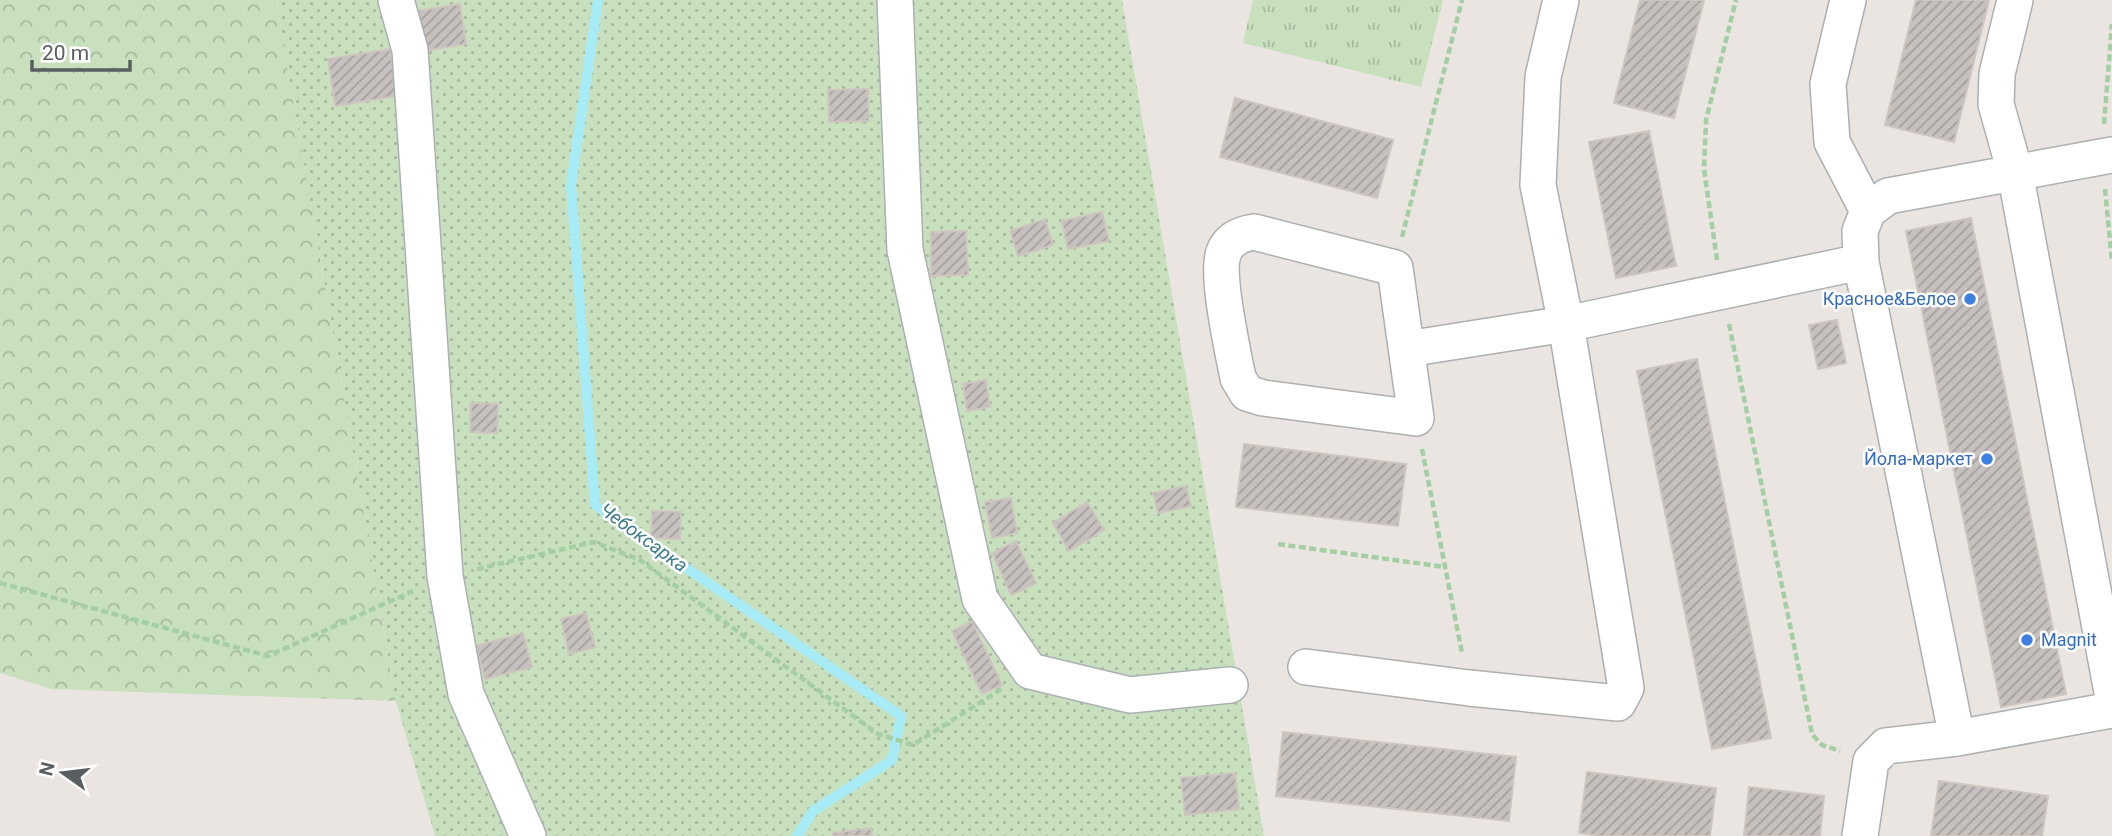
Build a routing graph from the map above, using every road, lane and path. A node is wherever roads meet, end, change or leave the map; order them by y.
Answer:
1 (396, 0) edge
2 (895, 0) edge
3 (1462, 0) edge
4 (1561, 0) edge
5 (1736, 0) edge
6 (1848, 0) edge
7 (2015, 0) edge
8 (2112, 155) edge
9 (2015, 173) junction
10 (1868, 211) junction
11 (1861, 262) junction
12 (1395, 268) junction
13 (1722, 291) junction
14 (1566, 324) junction
15 (1407, 349) junction
16 (1416, 418) junction
17 (1278, 544) dead end
18 (1445, 567) junction
19 (1306, 667) dead end
20 (1030, 671) junction
21 (1230, 685) dead end
22 (1469, 688) junction
23 (2112, 692) edge
24 (2112, 710) edge
25 (878, 734) dead end
26 (1957, 738) junction
27 (1871, 761) junction
28 (528, 836) edge
29 (1860, 836) edge

1 - 28 lane
2 - 20 lane
3 - 12 path
4 - 14 lane
5 - 13 path
6 - 10 lane
7 - 9 lane
8 - 9 lane
9 - 10 lane
9 - 23 lane
10 - 11 lane
11 - 13 lane
11 - 26 lane
12 - 15 lane
12 - 16 lane
13 - 14 lane
13 - 27 path
14 - 15 lane
14 - 22 lane
15 - 16 lane
16 - 18 path
17 - 18 path
18 - 22 path
19 - 22 lane
20 - 21 lane
20 - 25 path
24 - 26 lane
26 - 27 lane
27 - 29 lane

